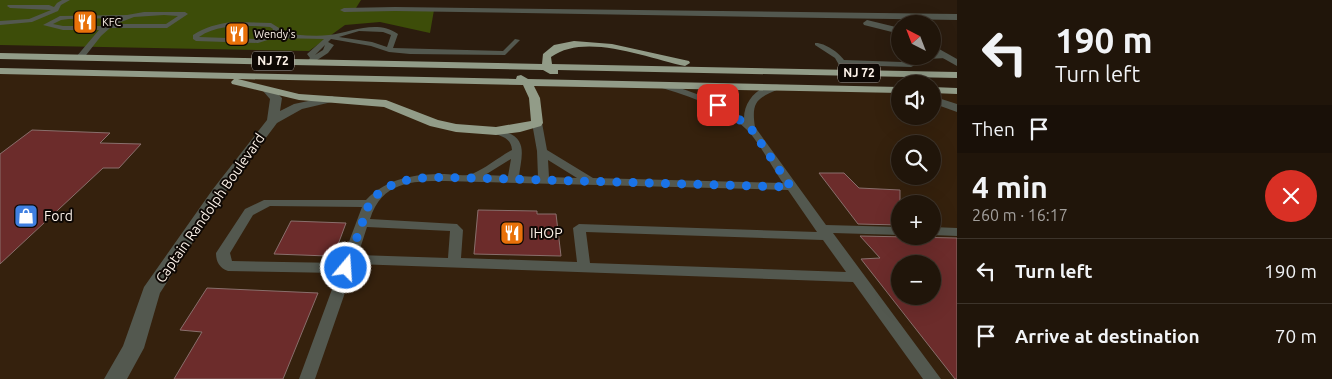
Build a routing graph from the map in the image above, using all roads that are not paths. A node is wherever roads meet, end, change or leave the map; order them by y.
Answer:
1 (25, 0) edge
2 (67, 0) edge
3 (56, 9) junction
4 (344, 10) dead end
5 (126, 16) junction
6 (832, 16) junction
7 (891, 17) edge
8 (941, 17) edge
9 (957, 17) edge
10 (0, 23) edge
11 (108, 27) junction
12 (891, 29) edge
13 (274, 36) junction
14 (327, 40) junction
15 (517, 40) dead end
16 (817, 44) dead end
17 (389, 50) junction
18 (941, 53) edge
19 (0, 56) edge
20 (941, 56) edge
21 (946, 56) junction
22 (80, 57) junction
23 (858, 58) dead end
24 (874, 58) dead end
25 (891, 58) edge
26 (312, 60) junction
27 (840, 60) junction
28 (957, 63) edge
29 (891, 64) edge
30 (911, 65) edge
31 (498, 67) junction
32 (546, 68) junction
33 (734, 70) junction
34 (0, 71) edge
35 (850, 73) junction
36 (922, 75) joint
37 (941, 75) edge
38 (957, 75) edge
39 (218, 76) junction
40 (529, 83) junction
41 (586, 84) junction
42 (660, 85) junction
43 (776, 87) junction
44 (891, 90) edge
45 (941, 90) edge
46 (269, 91) junction
47 (957, 91) edge
48 (332, 99) junction
49 (941, 102) edge
50 (957, 108) edge
51 (273, 120) junction
52 (537, 123) junction
53 (750, 127) junction
54 (496, 131) junction
55 (517, 151) junction
56 (542, 151) junction
57 (473, 178) junction
58 (513, 180) junction
59 (544, 180) junction
60 (590, 181) junction
61 (791, 187) junction
62 (369, 204) junction
63 (362, 223) junction
64 (891, 231) edge
65 (941, 231) edge
66 (826, 232) junction
67 (957, 232) edge
68 (454, 263) junction
69 (348, 264) junction
70 (584, 268) junction
71 (859, 278) junction
72 (115, 379) edge
73 (307, 379) edge
74 (932, 379) edge

1 - 3 lane
2 - 3 lane
3 - 10 lane
4 - 6 street
5 - 11 lane
5 - 11 lane
5 - 11 lane
6 - 7 street
6 - 12 street
8 - 9 street
11 - 22 lane
13 - 13 lane
13 - 14 lane
14 - 17 lane
14 - 17 lane
14 - 26 lane
15 - 17 lane
16 - 27 lane
18 - 21 street
19 - 22 highway, NJ 72
20 - 21 lane
21 - 28 street
22 - 26 highway, NJ 72
23 - 27 lane
24 - 25 lane
26 - 31 highway, NJ 72
27 - 29 lane
27 - 35 lane
30 - 36 lane
31 - 32 highway, NJ 72
31 - 40 highway
32 - 33 highway, NJ 72
32 - 33 highway
32 - 41 highway
33 - 35 highway, NJ 72
34 - 39 highway, NJ 72
35 - 36 highway, NJ 72
37 - 38 highway, NJ 72
39 - 40 highway, NJ 72
39 - 46 highway
40 - 41 highway, NJ 72
40 - 52 highway
41 - 42 highway, NJ 72
42 - 43 highway, NJ 72
42 - 53 lane
43 - 44 highway, NJ 72
43 - 53 lane
45 - 47 highway
46 - 48 highway
46 - 51 street, Captain Randolph Boulevard
48 - 51 street, Captain Randolph Boulevard
48 - 54 highway
49 - 50 street
51 - 72 street, Captain Randolph Boulevard
52 - 54 highway
52 - 56 lane
53 - 61 lane
54 - 55 lane
55 - 57 lane
55 - 58 lane
56 - 59 lane
56 - 60 lane
57 - 58 lane
57 - 62 lane
58 - 59 lane
59 - 60 lane
60 - 61 lane
61 - 66 lane
62 - 63 lane
62 - 69 lane
63 - 68 lane
63 - 69 lane
64 - 66 lane
65 - 67 lane
66 - 70 lane
66 - 71 lane
68 - 69 lane
68 - 70 lane
69 - 73 lane
70 - 71 lane
71 - 74 lane

